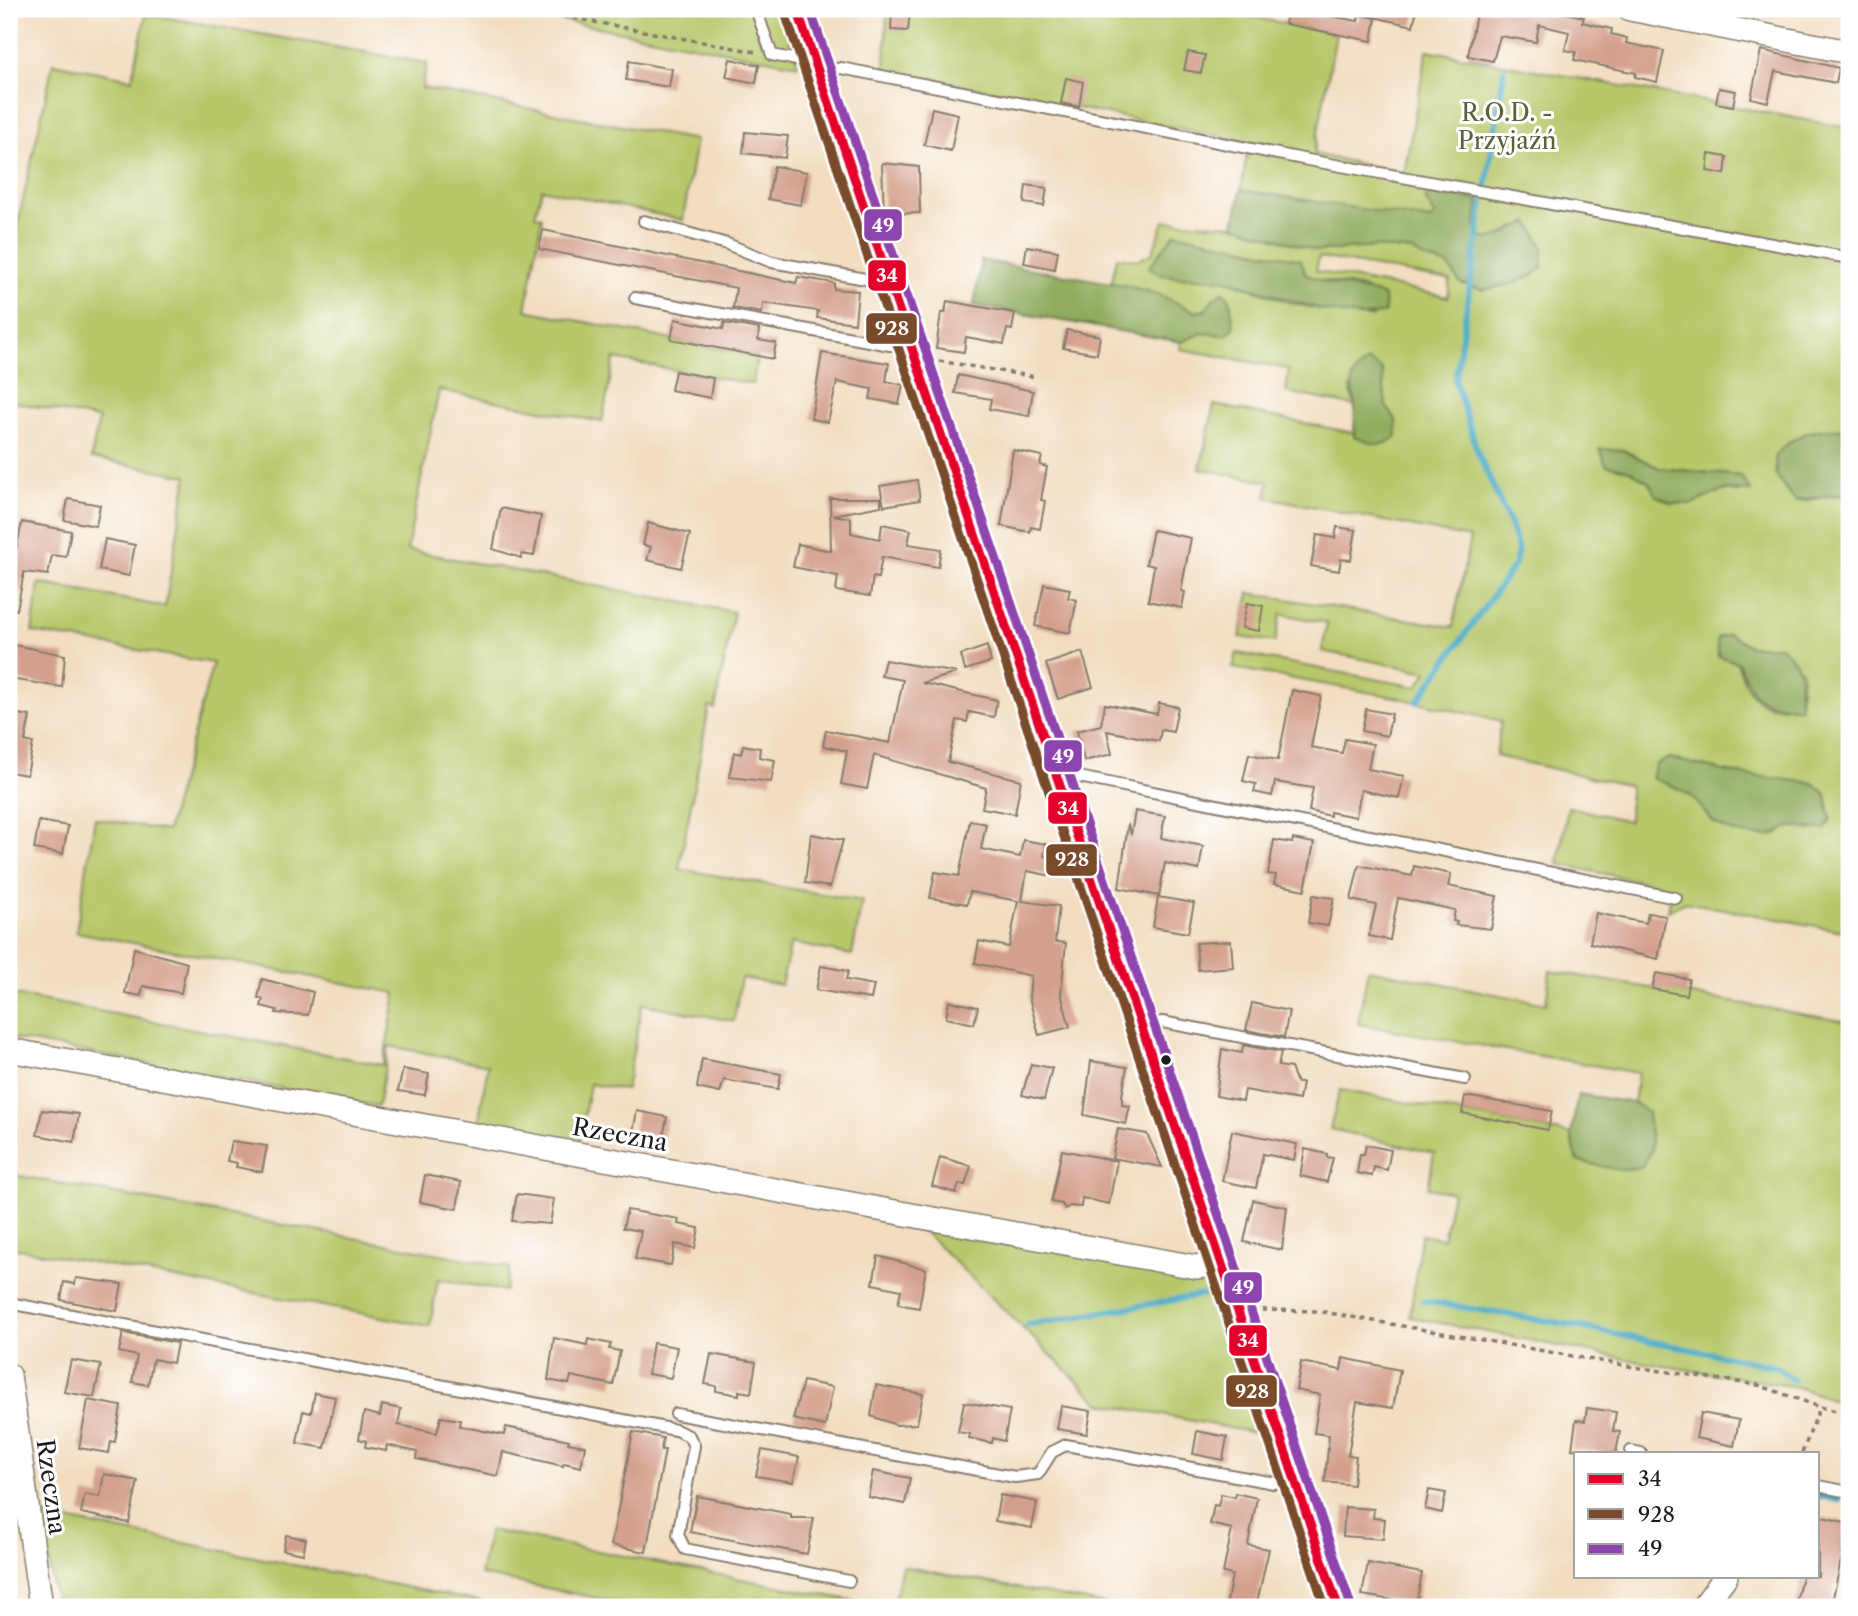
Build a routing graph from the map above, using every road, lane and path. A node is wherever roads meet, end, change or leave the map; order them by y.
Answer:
1 (524, 9) edge
2 (756, 9) edge
3 (797, 9) edge
4 (1630, 9) edge
5 (1849, 52) edge
6 (772, 55) junction
7 (815, 64) junction
8 (643, 221) dead end
9 (1849, 258) edge
10 (885, 275) junction
11 (635, 298) dead end
12 (912, 353) junction
13 (1036, 377) dead end
14 (1059, 785) junction
15 (1676, 898) dead end
16 (1140, 1028) junction
17 (9, 1050) edge
18 (1465, 1079) dead end
19 (1222, 1264) junction
20 (9, 1303) edge
21 (1238, 1310) junction
22 (9, 1375) edge
23 (1820, 1407) junction
24 (676, 1414) dead end
25 (1849, 1414) edge
26 (1802, 1452) edge
27 (1296, 1480) junction
28 (1820, 1486) edge
29 (1849, 1492) edge
30 (1725, 1578) edge
31 (849, 1581) dead end
32 (41, 1607) edge
33 (1338, 1607) edge
34 (1703, 1607) edge

1 - 6 path
2 - 6 lane
3 - 7 street
4 - 5 street
6 - 7 lane
7 - 9 lane
7 - 10 street
8 - 10 lane
10 - 12 street
11 - 12 lane
12 - 13 path
12 - 14 street
14 - 15 lane
14 - 16 street
16 - 18 lane
16 - 19 street
17 - 19 street, Rzeczna
19 - 21 street
20 - 31 lane
21 - 23 path
21 - 27 street
22 - 32 street, Rzeczna
23 - 25 path
23 - 26 path
24 - 27 lane
27 - 33 street
28 - 29 lane
30 - 34 street

